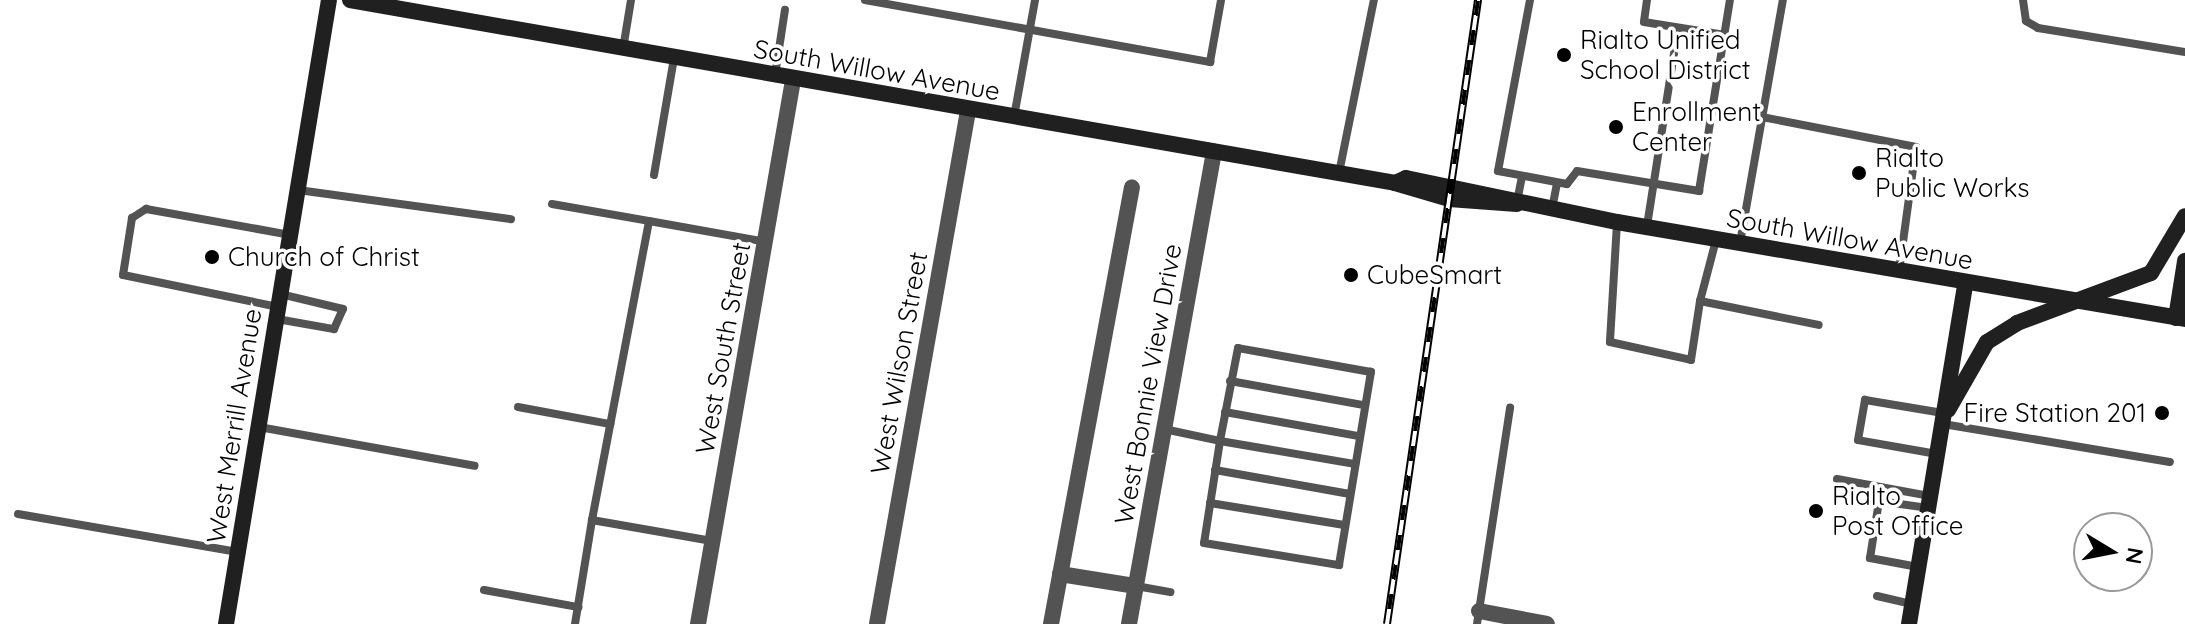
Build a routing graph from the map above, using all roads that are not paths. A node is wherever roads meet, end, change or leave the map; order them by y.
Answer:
1 (329, 0) edge
2 (350, 0) edge
3 (631, 0) edge
4 (865, 0) edge
5 (1035, 0) edge
6 (1221, 0) edge
7 (1374, 0) edge
8 (1530, 0) edge
9 (1647, 0) edge
10 (1730, 0) edge
11 (1783, 0) edge
12 (2023, 0) edge
13 (785, 10) dead end
14 (1678, 28) junction
15 (1030, 30) junction
16 (1725, 35) junction
17 (623, 49) junction
18 (2185, 52) edge
19 (674, 58) junction
20 (775, 76) junction
21 (793, 80) junction
22 (968, 111) junction
23 (1762, 117) junction
24 (1014, 119) junction
25 (1214, 152) junction
26 (1339, 173) junction
27 (654, 175) dead end
28 (1522, 176) junction
29 (1557, 183) junction
30 (1653, 183) junction
31 (1132, 187) dead end
32 (297, 190) junction
33 (552, 204) dead end
34 (1517, 204) junction
35 (1552, 210) junction
36 (2185, 216) edge
37 (511, 219) dead end
38 (649, 221) junction
39 (1617, 222) junction
40 (1647, 227) junction
41 (290, 235) junction
42 (1716, 240) junction
43 (767, 242) junction
44 (1740, 244) junction
45 (2185, 261) edge
46 (1898, 272) junction
47 (1965, 284) junction
48 (1700, 301) junction
49 (2080, 302) junction
50 (278, 307) junction
51 (2180, 318) edge
52 (1819, 325) dead end
53 (1230, 381) junction
54 (1364, 405) junction
55 (518, 407) dead end
56 (1510, 408) dead end
57 (1225, 412) junction
58 (1943, 418) junction
59 (610, 424) junction
60 (258, 426) junction
61 (1164, 429) junction
62 (1359, 436) junction
63 (1220, 441) junction
64 (1937, 454) junction
65 (2170, 462) dead end
66 (1354, 464) junction
67 (475, 466) dead end
68 (1215, 470) junction
69 (1837, 479) dead end
70 (1350, 494) junction
71 (1929, 502) junction
72 (1210, 503) junction
73 (18, 514) dead end
74 (592, 520) junction
75 (1344, 525) junction
76 (713, 541) junction
77 (238, 552) junction
78 (1918, 567) junction
79 (1060, 574) junction
80 (1136, 586) junction
81 (484, 590) dead end
82 (1170, 592) dead end
83 (1877, 596) dead end
84 (1912, 604) junction
85 (578, 607) junction
86 (1478, 618) edge
87 (226, 624) edge
88 (575, 624) edge
89 (698, 624) edge
90 (877, 624) edge
91 (1051, 624) edge
92 (1129, 624) edge
93 (1547, 624) edge
94 (1909, 624) edge

1 - 32 street, West Merrill Avenue
2 - 17 street, South Willow Avenue
3 - 17 lane
4 - 15 lane
5 - 15 lane
6 - 15 lane
7 - 26 lane
8 - 28 lane
9 - 14 lane
10 - 16 lane
11 - 23 lane
12 - 18 lane
13 - 20 lane
14 - 16 lane
14 - 30 lane
15 - 24 lane
16 - 30 lane
17 - 19 street, South Willow Avenue
19 - 20 street, South Willow Avenue
19 - 27 lane
20 - 21 street, South Willow Avenue
21 - 22 street, South Willow Avenue
21 - 43 street, West South Street
22 - 24 street, South Willow Avenue
22 - 90 street, West Wilson Street
23 - 44 lane
23 - 46 lane
24 - 25 street, South Willow Avenue
25 - 26 street, South Willow Avenue
25 - 61 street, West Bonnie View Drive
26 - 34 street, South Willow Avenue
28 - 29 lane
28 - 34 lane
29 - 30 lane
29 - 35 lane
30 - 40 lane
31 - 79 street
32 - 37 lane
32 - 41 street, West Merrill Avenue
33 - 38 lane
34 - 35 street, South Willow Avenue
35 - 39 street, South Willow Avenue
36 - 49 street
38 - 43 lane
38 - 59 lane
39 - 40 street, South Willow Avenue
39 - 48 lane
40 - 42 street, South Willow Avenue
41 - 50 street, West Merrill Avenue
41 - 50 lane
42 - 44 street, South Willow Avenue
42 - 48 lane
43 - 76 street, West South Street
44 - 46 street, South Willow Avenue
45 - 51 street
46 - 47 street, South Willow Avenue
47 - 49 street, South Willow Avenue
47 - 58 street
48 - 52 lane
49 - 51 street, South Willow Avenue
49 - 58 street
50 - 50 lane
50 - 60 street, West Merrill Avenue
53 - 54 lane
53 - 54 lane
53 - 57 lane
54 - 62 lane
55 - 59 lane
56 - 86 lane
57 - 62 lane
57 - 63 lane
58 - 64 street
58 - 64 lane
58 - 65 lane
59 - 74 lane
60 - 67 lane
60 - 77 street, West Merrill Avenue
61 - 63 lane
61 - 80 street, West Bonnie View Drive
62 - 66 lane
63 - 66 lane
63 - 68 lane
64 - 71 street
66 - 70 lane
68 - 70 lane
68 - 72 lane
69 - 71 lane
70 - 75 lane
71 - 78 street
71 - 78 lane
72 - 75 lane
72 - 75 lane
73 - 77 lane
74 - 76 lane
74 - 85 lane
76 - 89 street, West South Street
77 - 87 street, West Merrill Avenue
78 - 84 street
79 - 80 street
79 - 91 street
80 - 82 lane
80 - 92 street, West Bonnie View Drive
81 - 85 lane
83 - 84 lane
84 - 94 street
85 - 88 lane
86 - 93 street

